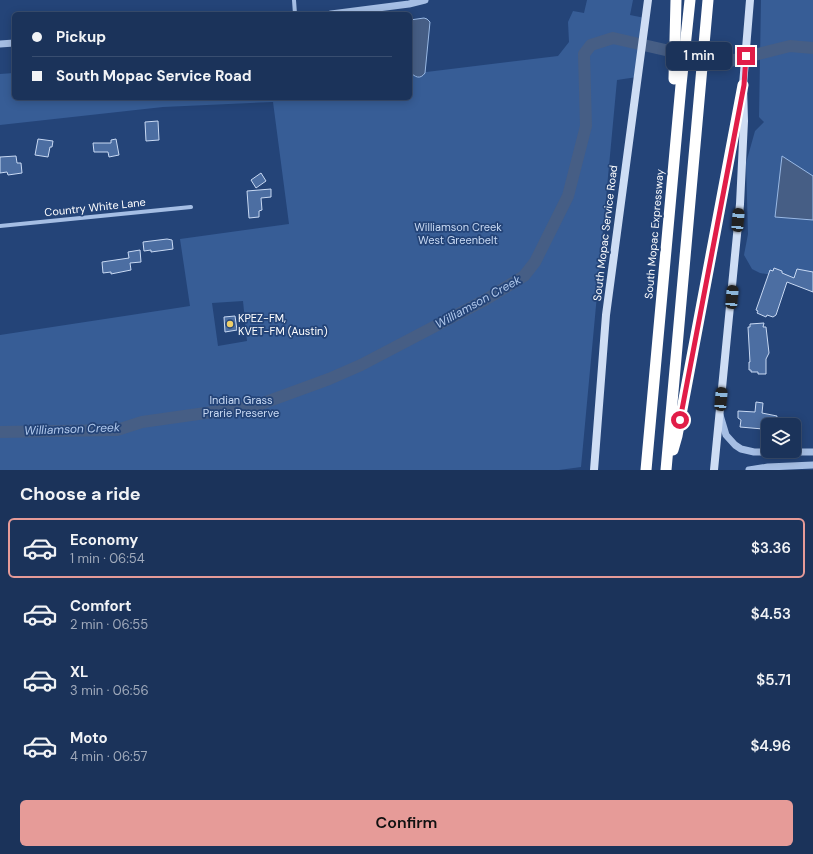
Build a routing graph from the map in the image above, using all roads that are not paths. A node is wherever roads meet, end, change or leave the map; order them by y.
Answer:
1 (294, 0) edge
2 (425, 0) edge
3 (648, 0) edge
4 (676, 0) edge
5 (690, 0) edge
6 (708, 0) edge
7 (750, 0) edge
8 (295, 12) edge
9 (347, 12) edge
10 (12, 43) edge
11 (0, 44) edge
12 (678, 83) junction
13 (744, 85) junction
14 (191, 207) dead end
15 (0, 226) edge
16 (720, 413) junction
17 (813, 452) edge
18 (813, 465) edge
19 (645, 468) edge
20 (594, 470) edge
21 (666, 470) edge
22 (714, 470) edge
23 (749, 470) edge

1 - 8 street
2 - 9 street
3 - 20 main road, South Mopac Service Road
4 - 12 highway
5 - 12 highway, South Mopac Expressway
6 - 21 highway
7 - 13 main road
10 - 11 street
12 - 19 highway, South Mopac Expressway
13 - 16 main road
13 - 21 highway
14 - 15 street, Country White Lane
16 - 17 street
16 - 22 main road
18 - 23 street

